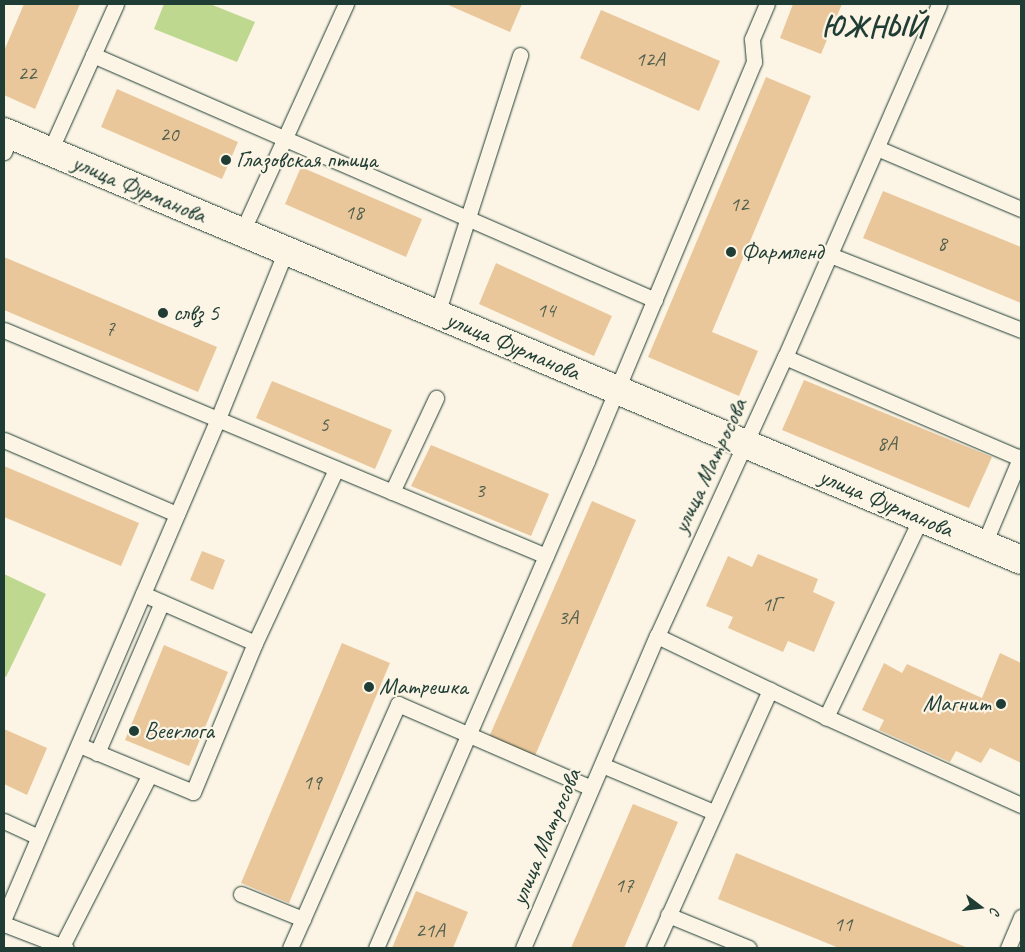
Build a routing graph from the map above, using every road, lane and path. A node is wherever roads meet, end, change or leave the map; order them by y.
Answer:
1 (116, 4) edge
2 (346, 4) edge
3 (767, 4) edge
4 (939, 4) edge
5 (93, 55) junction
6 (520, 55) dead end
7 (6, 139) edge
8 (284, 141) junction
9 (877, 148) junction
10 (50, 151) junction
11 (1021, 209) edge
12 (469, 220) junction
13 (242, 232) junction
14 (286, 250) junction
15 (830, 255) junction
16 (655, 300) junction
17 (438, 314) junction
18 (4, 330) edge
19 (1021, 330) edge
20 (785, 357) junction
21 (617, 390) junction
22 (436, 398) dead end
23 (217, 421) junction
24 (4, 440) edge
25 (745, 444) junction
26 (1021, 457) edge
27 (336, 470) junction
28 (392, 492) junction
29 (177, 514) junction
30 (921, 518) junction
31 (984, 544) junction
32 (546, 556) junction
33 (1021, 560) edge
34 (143, 594) junction
35 (162, 602) junction
36 (657, 636) junction
37 (255, 643) junction
38 (770, 690) junction
39 (826, 717) junction
40 (467, 735) junction
41 (79, 745) junction
42 (97, 753) junction
43 (602, 765) junction
44 (150, 774) junction
45 (591, 788) junction
46 (1021, 805) edge
47 (714, 812) junction
48 (4, 821) edge
49 (39, 837) junction
50 (242, 894) dead end
51 (668, 915) junction
52 (1021, 917) edge
53 (4, 918) edge
54 (303, 919) junction
55 (4, 924) edge
56 (64, 947) edge
57 (290, 948) edge
58 (376, 948) edge
59 (523, 948) edge
60 (654, 948) edge
61 (749, 948) edge
62 (1008, 948) edge

1 - 5 lane
2 - 8 lane
3 - 16 lane
4 - 9 lane, улица Матросова
5 - 8 lane
5 - 10 lane
6 - 12 lane
7 - 10 main road, улица Фурманова
8 - 12 lane
8 - 13 lane
9 - 11 lane
9 - 15 lane, улица Матросова
10 - 13 main road, улица Фурманова
12 - 16 lane
12 - 17 lane
13 - 14 main road, улица Фурманова
14 - 17 main road, улица Фурманова
14 - 23 lane
15 - 19 lane
15 - 20 lane, улица Матросова
16 - 21 lane
17 - 21 main road, улица Фурманова
18 - 23 lane
20 - 25 lane, улица Матросова
20 - 26 lane
21 - 25 main road, улица Фурманова
21 - 32 lane
22 - 28 lane
23 - 27 lane
23 - 29 lane
24 - 29 lane
25 - 30 main road, улица Фурманова
25 - 36 lane, улица Матросова
26 - 31 lane
27 - 28 lane
27 - 37 lane
28 - 32 lane
29 - 34 lane
30 - 31 main road, улица Фурманова
30 - 39 lane
31 - 33 main road, улица Фурманова
32 - 40 lane
34 - 35 lane
34 - 41 lane
35 - 37 lane
35 - 42 lane
36 - 38 lane
36 - 43 lane, улица Матросова
37 - 44 lane
38 - 39 lane
38 - 47 lane
39 - 46 lane
40 - 45 lane
40 - 54 lane
40 - 58 lane
41 - 42 lane
41 - 49 lane
42 - 44 lane
43 - 45 lane, улица Матросова
43 - 47 lane
44 - 56 lane
45 - 59 lane, улица Матросова
47 - 51 lane
48 - 49 lane
49 - 53 lane
50 - 54 lane
51 - 60 lane
51 - 61 lane
52 - 62 lane
54 - 57 lane
55 - 56 lane

